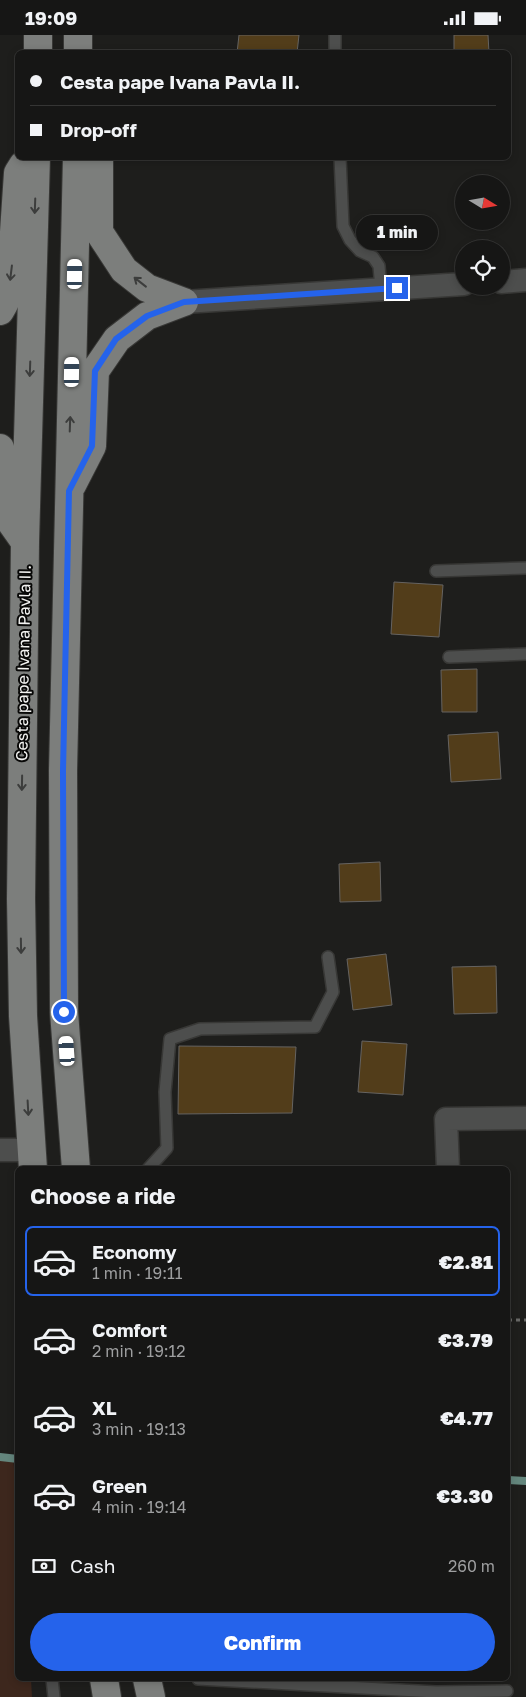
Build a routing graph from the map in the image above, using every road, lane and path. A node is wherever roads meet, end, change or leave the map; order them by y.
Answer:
1 (38, 35) edge
2 (78, 35) edge
3 (335, 35) edge
4 (38, 50) edge
5 (78, 50) edge
6 (336, 50) edge
7 (25, 160) edge
8 (36, 160) edge
9 (77, 160) edge
10 (99, 160) edge
11 (340, 160) edge
12 (526, 280) edge
13 (510, 281) edge
14 (455, 285) edge
15 (381, 289) junction
16 (184, 302) junction
17 (0, 311) edge
18 (0, 448) edge
19 (69, 491) junction
20 (25, 542) junction
21 (526, 568) edge
22 (436, 571) dead end
23 (526, 654) edge
24 (449, 657) dead end
25 (328, 957) dead end
26 (526, 1118) edge
27 (0, 1150) edge
28 (31, 1159) edge
29 (76, 1166) edge
30 (151, 1166) edge
31 (448, 1166) edge
32 (510, 1320) edge
33 (526, 1320) edge
34 (52, 1681) edge
35 (104, 1681) edge
36 (148, 1681) edge
37 (232, 1681) edge
38 (507, 1691) dead end
39 (54, 1697) edge
40 (107, 1697) edge
41 (151, 1697) edge

1 - 4 main road
2 - 5 main road
3 - 6 lane
7 -> 17 main road
8 -> 20 main road, Cesta pape Ivana Pavla II.
19 -> 9 main road
16 -> 10 main road
11 - 15 lane
12 - 13 street
14 - 15 street
15 - 16 street
16 - 19 main road
18 - 20 main road
19 - 29 main road
20 -> 28 main road, Cesta pape Ivana Pavla II.
21 - 22 lane
23 - 24 lane
25 - 30 lane
26 - 31 street
27 - 28 street
32 - 33 path
34 - 39 lane
35 - 40 main road
36 - 41 main road
37 - 38 lane

